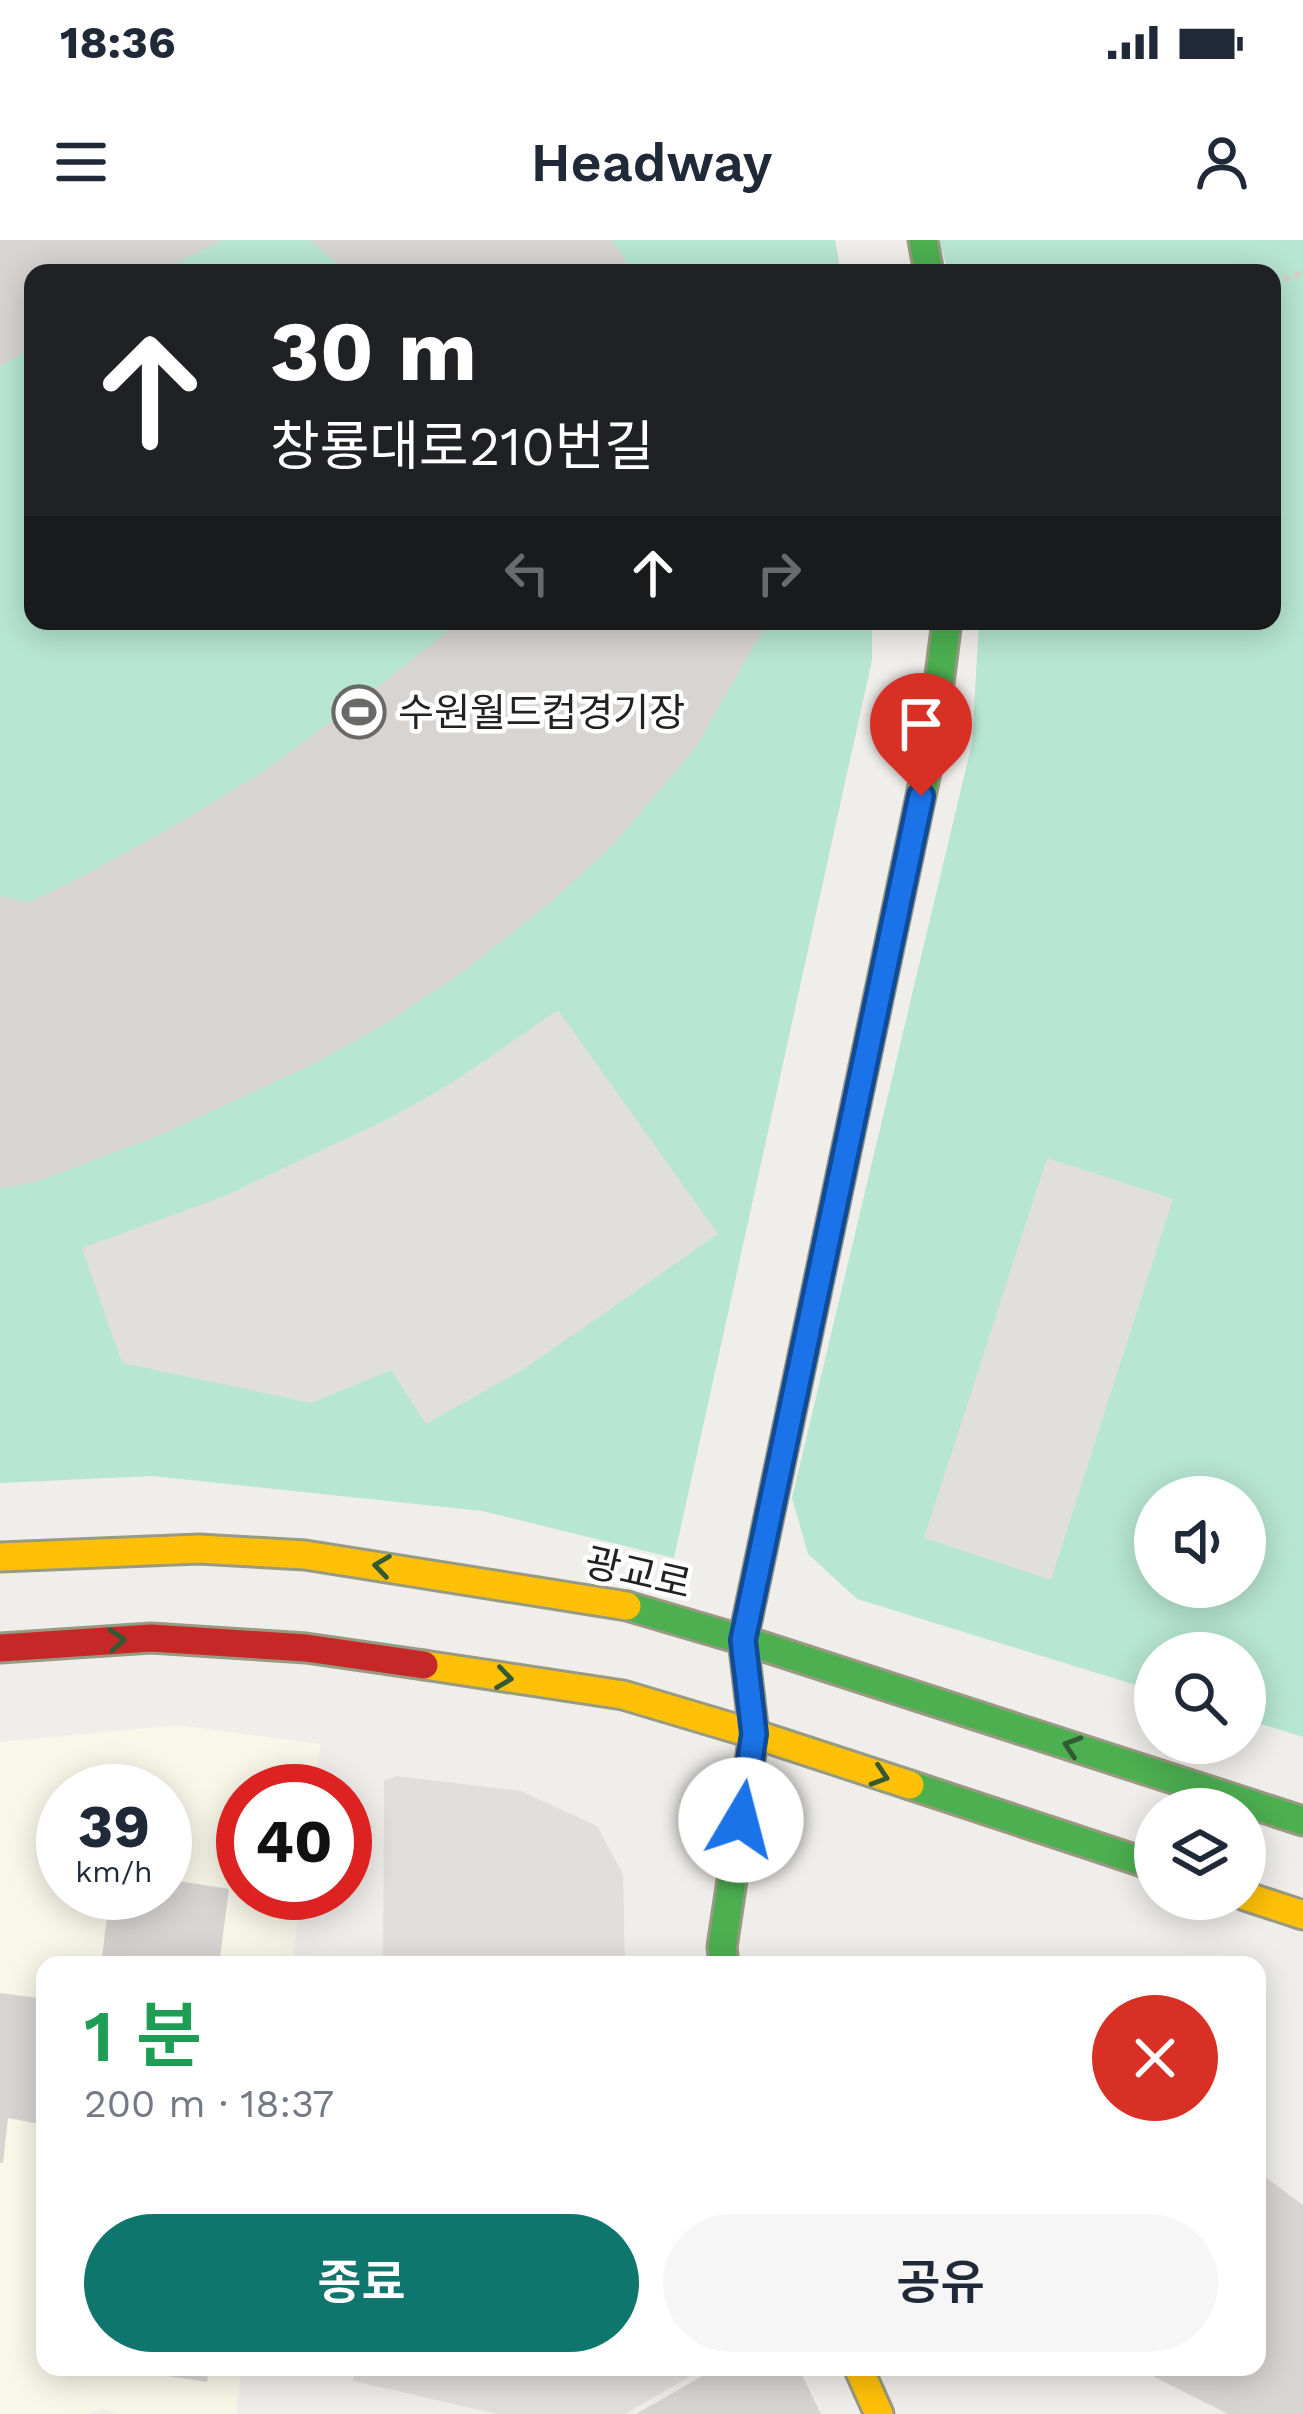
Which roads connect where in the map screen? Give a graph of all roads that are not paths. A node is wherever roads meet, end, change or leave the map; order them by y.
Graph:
1 (946, 630) edge
2 (0, 1557) edge
3 (743, 1640) junction
4 (0, 1648) edge
5 (754, 1734) junction
6 (1303, 1821) edge
7 (1134, 1859) edge
8 (1266, 1903) edge
9 (1303, 1915) edge
10 (723, 1956) edge
11 (861, 2376) edge
12 (879, 2414) edge

1 - 3 main road
3 -> 2 main road, 광교로
3 - 5 main road
6 -> 3 main road, 광교로
4 -> 5 main road
5 -> 7 main road
5 - 10 main road
8 - 9 main road
11 - 12 main road

